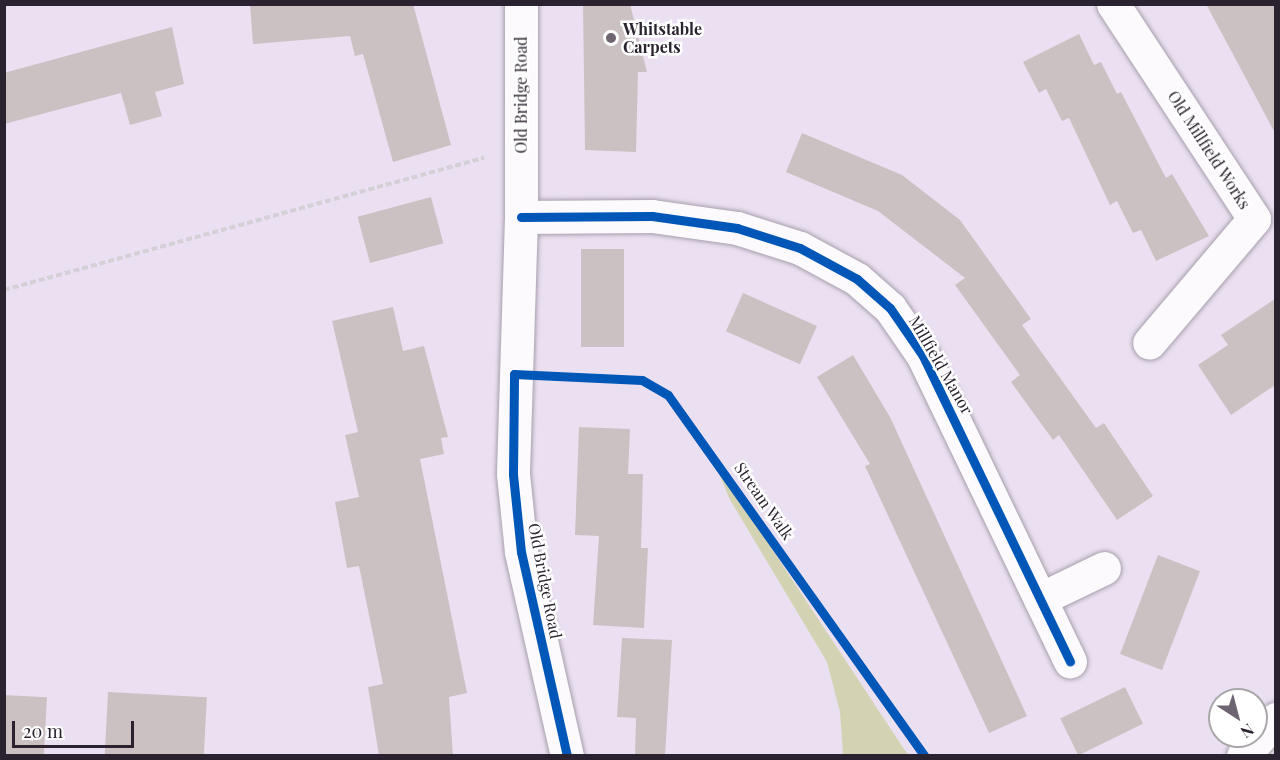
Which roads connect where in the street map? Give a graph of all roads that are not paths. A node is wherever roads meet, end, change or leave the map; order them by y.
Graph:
1 (521, 4) edge
2 (1113, 4) edge
3 (521, 217) junction
4 (1149, 343) dead end
5 (1104, 568) dead end
6 (1040, 599) junction
7 (1070, 661) dead end
8 (1275, 719) edge
9 (567, 756) edge
10 (1243, 756) edge

1 - 3 street, Old Bridge Road
2 - 4 street, Old Millfield Works
3 - 6 street, Millfield Manor
3 - 9 street, Old Bridge Road
5 - 6 street
6 - 7 street, Millfield Manor
8 - 10 street

